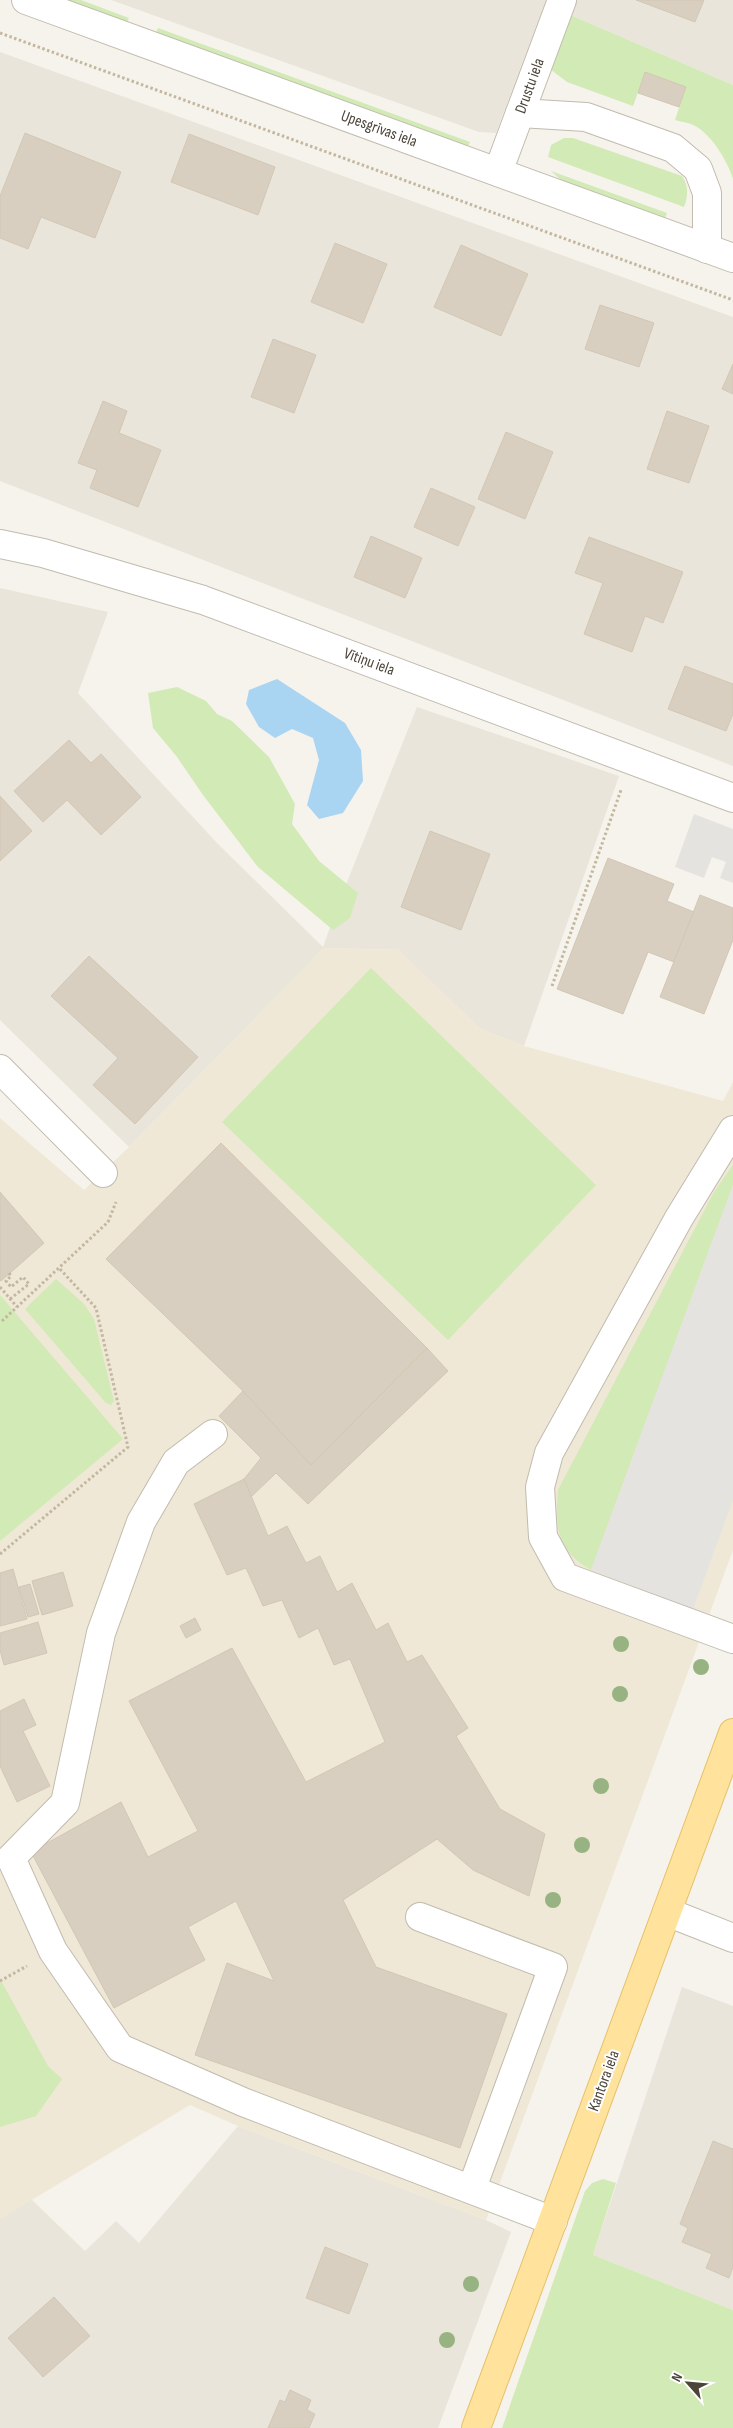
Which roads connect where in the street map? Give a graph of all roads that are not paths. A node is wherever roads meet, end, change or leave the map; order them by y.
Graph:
1 (26, 0) edge
2 (562, 0) edge
3 (520, 113) junction
4 (498, 172) junction
5 (707, 249) junction
6 (733, 258) edge
7 (0, 544) edge
8 (733, 798) edge
9 (0, 1069) edge
10 (733, 1130) edge
11 (102, 1173) road end
12 (213, 1434) dead end
13 (733, 1639) edge
14 (733, 1734) edge
15 (666, 1912) junction
16 (420, 1917) dead end
17 (733, 1938) edge
18 (472, 2188) junction
19 (553, 2221) junction
20 (476, 2428) edge

1 - 4 street, Upesgrīvas iela
2 - 3 street, Drustu iela
3 - 4 street, Drustu iela
3 - 5 street
4 - 5 street, Upesgrīvas iela
5 - 6 street, Upesgrīvas iela
7 - 8 street, Vītiņu iela
9 - 11 street
10 - 13 street
12 - 18 street
14 - 15 main road, Kantora iela
15 - 17 street
15 - 19 main road, Kantora iela
16 - 18 street
18 - 19 street
19 - 20 main road, Kantora iela

